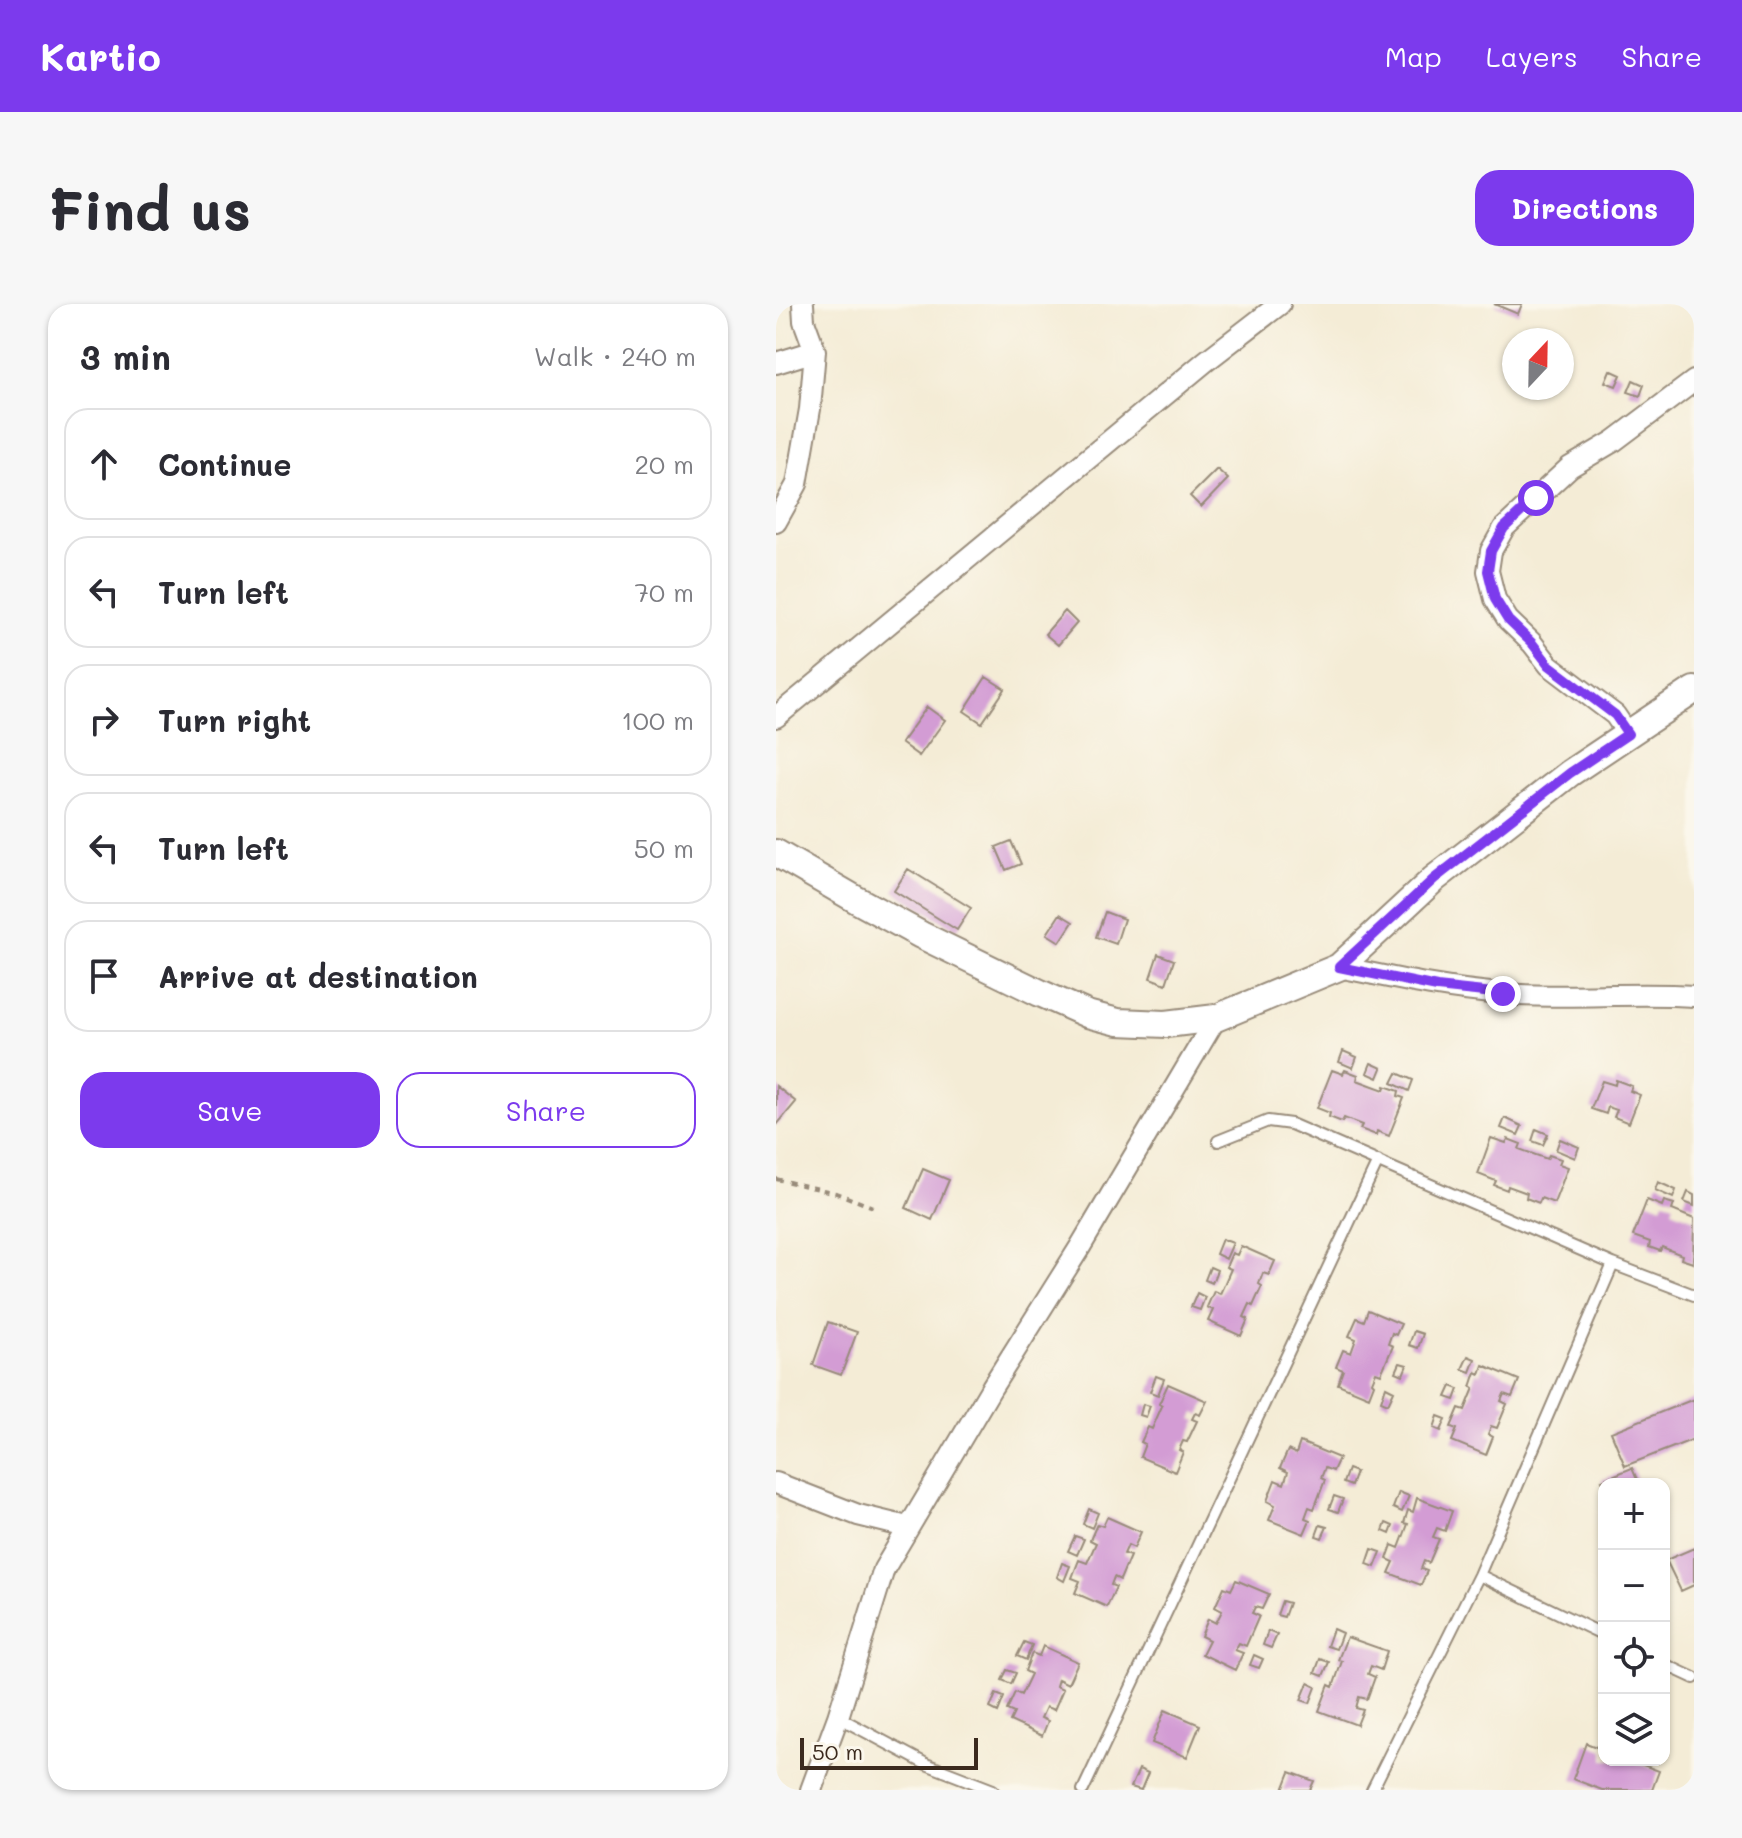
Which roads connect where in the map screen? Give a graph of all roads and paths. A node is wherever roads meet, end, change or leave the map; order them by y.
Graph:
1 (803, 304) edge
2 (1280, 304) edge
3 (815, 351) junction
4 (776, 363) edge
5 (1694, 381) edge
6 (776, 522) edge
7 (1694, 690) edge
8 (776, 717) edge
9 (1628, 734) junction
10 (776, 853) edge
11 (1339, 967) junction
12 (1694, 996) edge
13 (1216, 1018) junction
14 (1218, 1141) dead end
15 (1378, 1161) junction
16 (776, 1179) edge
17 (873, 1207) dead end
18 (1613, 1264) junction
19 (1694, 1295) edge
20 (776, 1483) edge
21 (907, 1527) junction
22 (1479, 1575) junction
23 (1598, 1632) edge
24 (1670, 1667) edge
25 (1694, 1678) edge
26 (838, 1717) junction
27 (811, 1790) edge
28 (993, 1790) edge
29 (1083, 1790) edge
30 (1372, 1790) edge

1 - 3 street
2 - 8 street
3 - 4 street
3 - 6 street
5 - 9 street
7 - 9 street
9 - 11 street
10 - 13 street
11 - 12 street
11 - 13 street
13 - 21 street
14 - 15 lane
15 - 18 lane
15 - 29 lane
16 - 17 path
18 - 19 lane
18 - 22 lane
20 - 21 street
21 - 26 street
22 - 23 lane
22 - 30 lane
24 - 25 lane
26 - 27 street
26 - 28 lane

